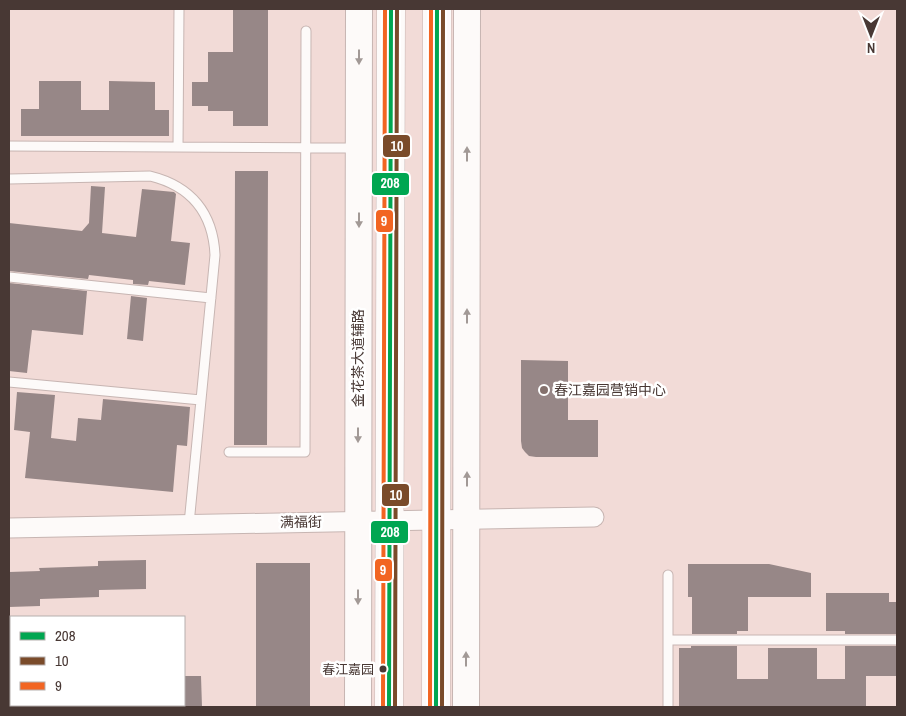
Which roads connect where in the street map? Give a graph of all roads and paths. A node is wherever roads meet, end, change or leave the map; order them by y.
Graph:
1 (179, 9) edge
2 (359, 9) edge
3 (391, 9) edge
4 (437, 9) edge
5 (467, 9) edge
6 (306, 31) dead end
7 (9, 146) edge
8 (178, 147) junction
9 (306, 147) junction
10 (359, 148) junction
11 (9, 179) edge
12 (9, 277) edge
13 (211, 298) junction
14 (9, 382) edge
15 (201, 400) junction
16 (229, 452) dead end
17 (594, 517) dead end
18 (466, 519) junction
19 (390, 520) junction
20 (436, 520) junction
21 (358, 521) junction
22 (189, 524) junction
23 (9, 528) edge
24 (668, 575) dead end
25 (668, 640) junction
26 (897, 640) edge
27 (358, 707) edge
28 (389, 707) edge
29 (436, 707) edge
30 (466, 707) edge
31 (668, 707) edge

1 - 8 lane
2 -> 10 street, 金花茶大道辅路
3 - 19 highway
4 - 20 highway
18 -> 5 street
6 - 9 lane
7 - 8 lane
8 - 9 lane
9 - 10 lane
9 - 16 lane
10 -> 21 street, 金花茶大道辅路
11 - 13 lane
12 - 13 lane
13 - 15 lane
14 - 15 lane
15 - 22 lane
17 - 18 street, 满福街
18 - 20 street, 满福街
30 -> 18 street
19 - 20 street, 满福街
19 - 21 street, 满福街
19 - 28 highway
20 - 29 highway
21 - 22 street, 满福街
21 -> 27 street, 金花茶大道辅路
22 - 23 street, 满福街
24 - 25 lane
25 - 26 lane
25 - 31 lane

